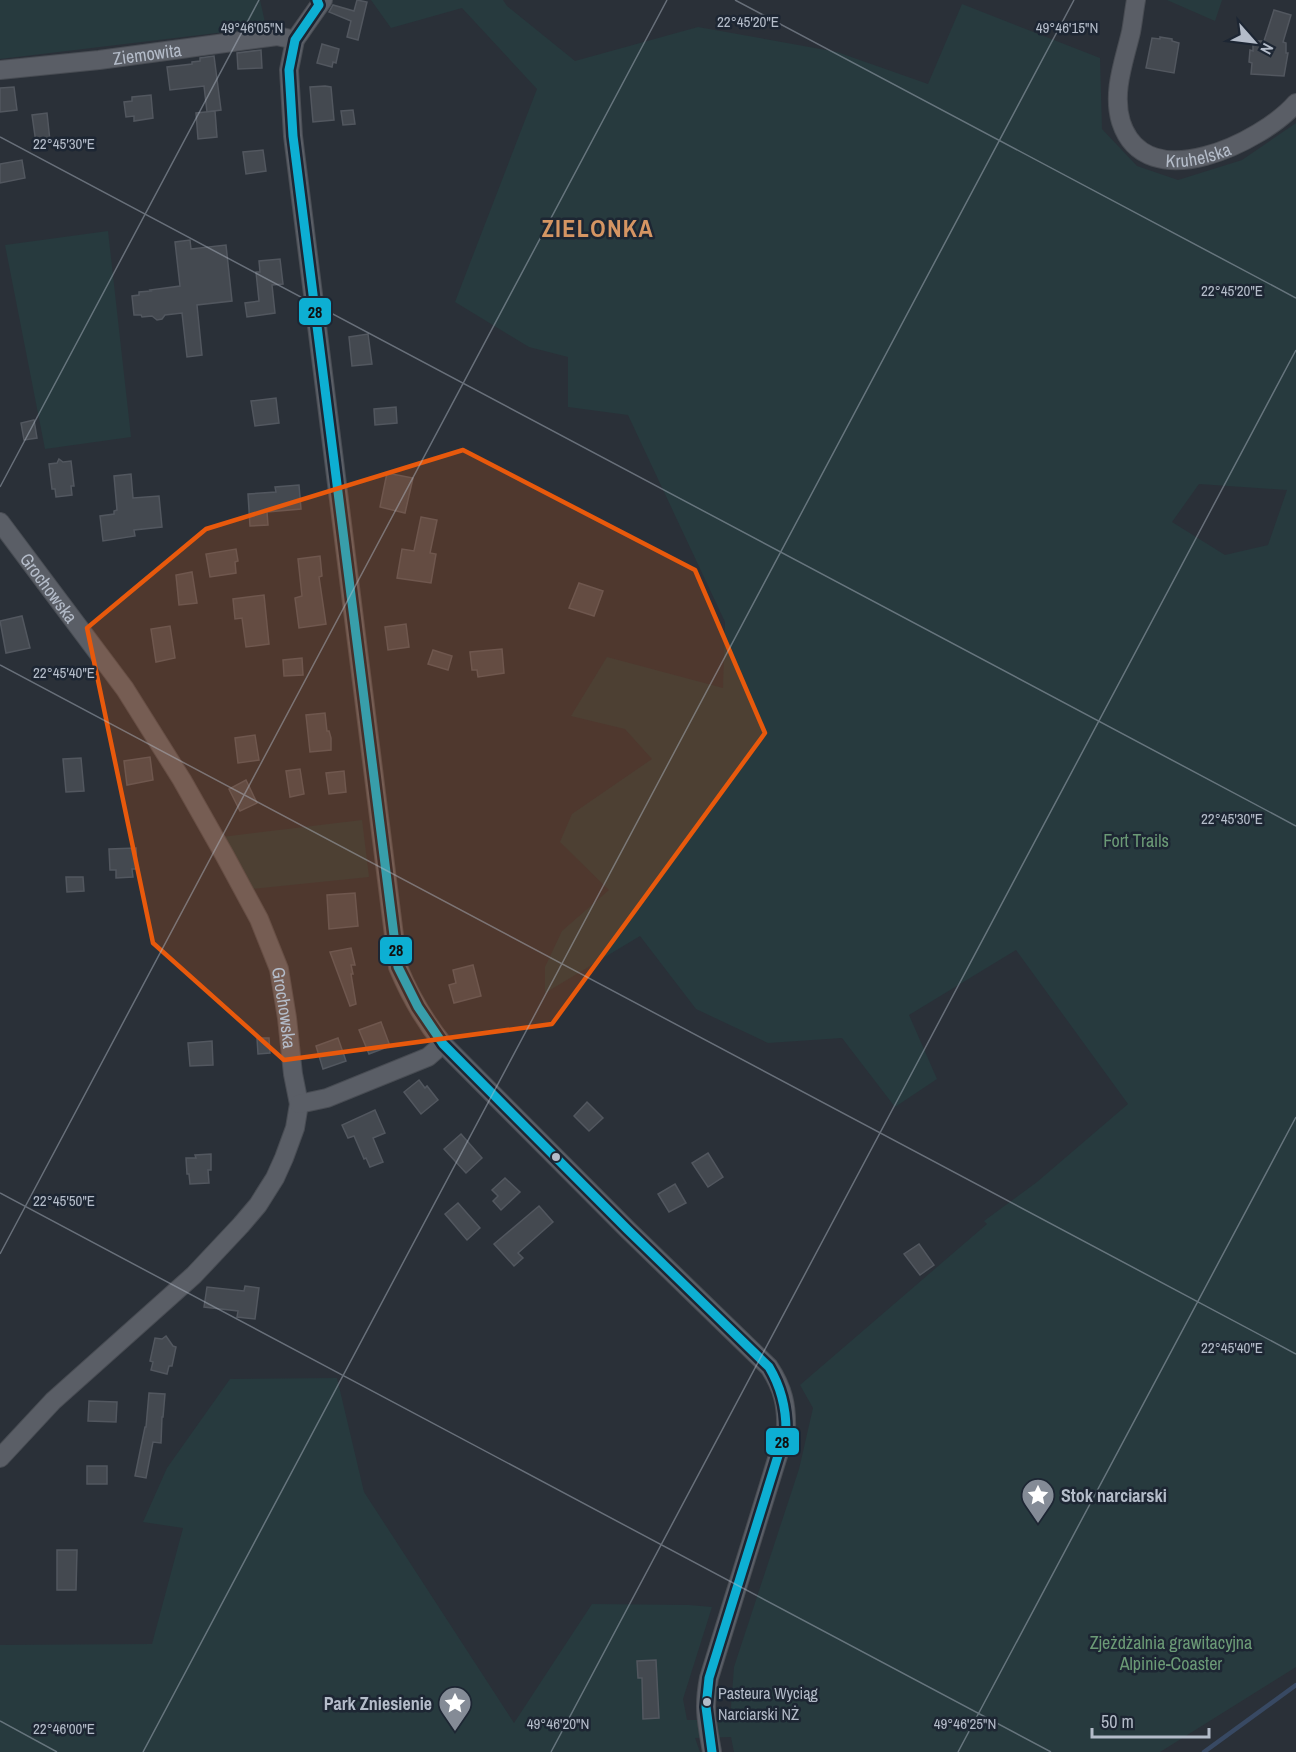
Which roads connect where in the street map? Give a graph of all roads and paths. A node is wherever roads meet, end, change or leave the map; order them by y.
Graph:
1 (323, 0) edge
2 (1136, 0) edge
3 (295, 40) junction
4 (0, 70) edge
5 (1296, 103) edge
6 (0, 522) edge
7 (443, 1044) junction
8 (299, 1104) junction
9 (0, 1458) edge
10 (712, 1752) edge

1 - 3 street
2 - 5 street, Kruhelska
3 - 4 street, Ziemowita
3 - 7 street
6 - 8 street, Grochowska
7 - 8 street
7 - 10 street
8 - 9 street, Grochowska

